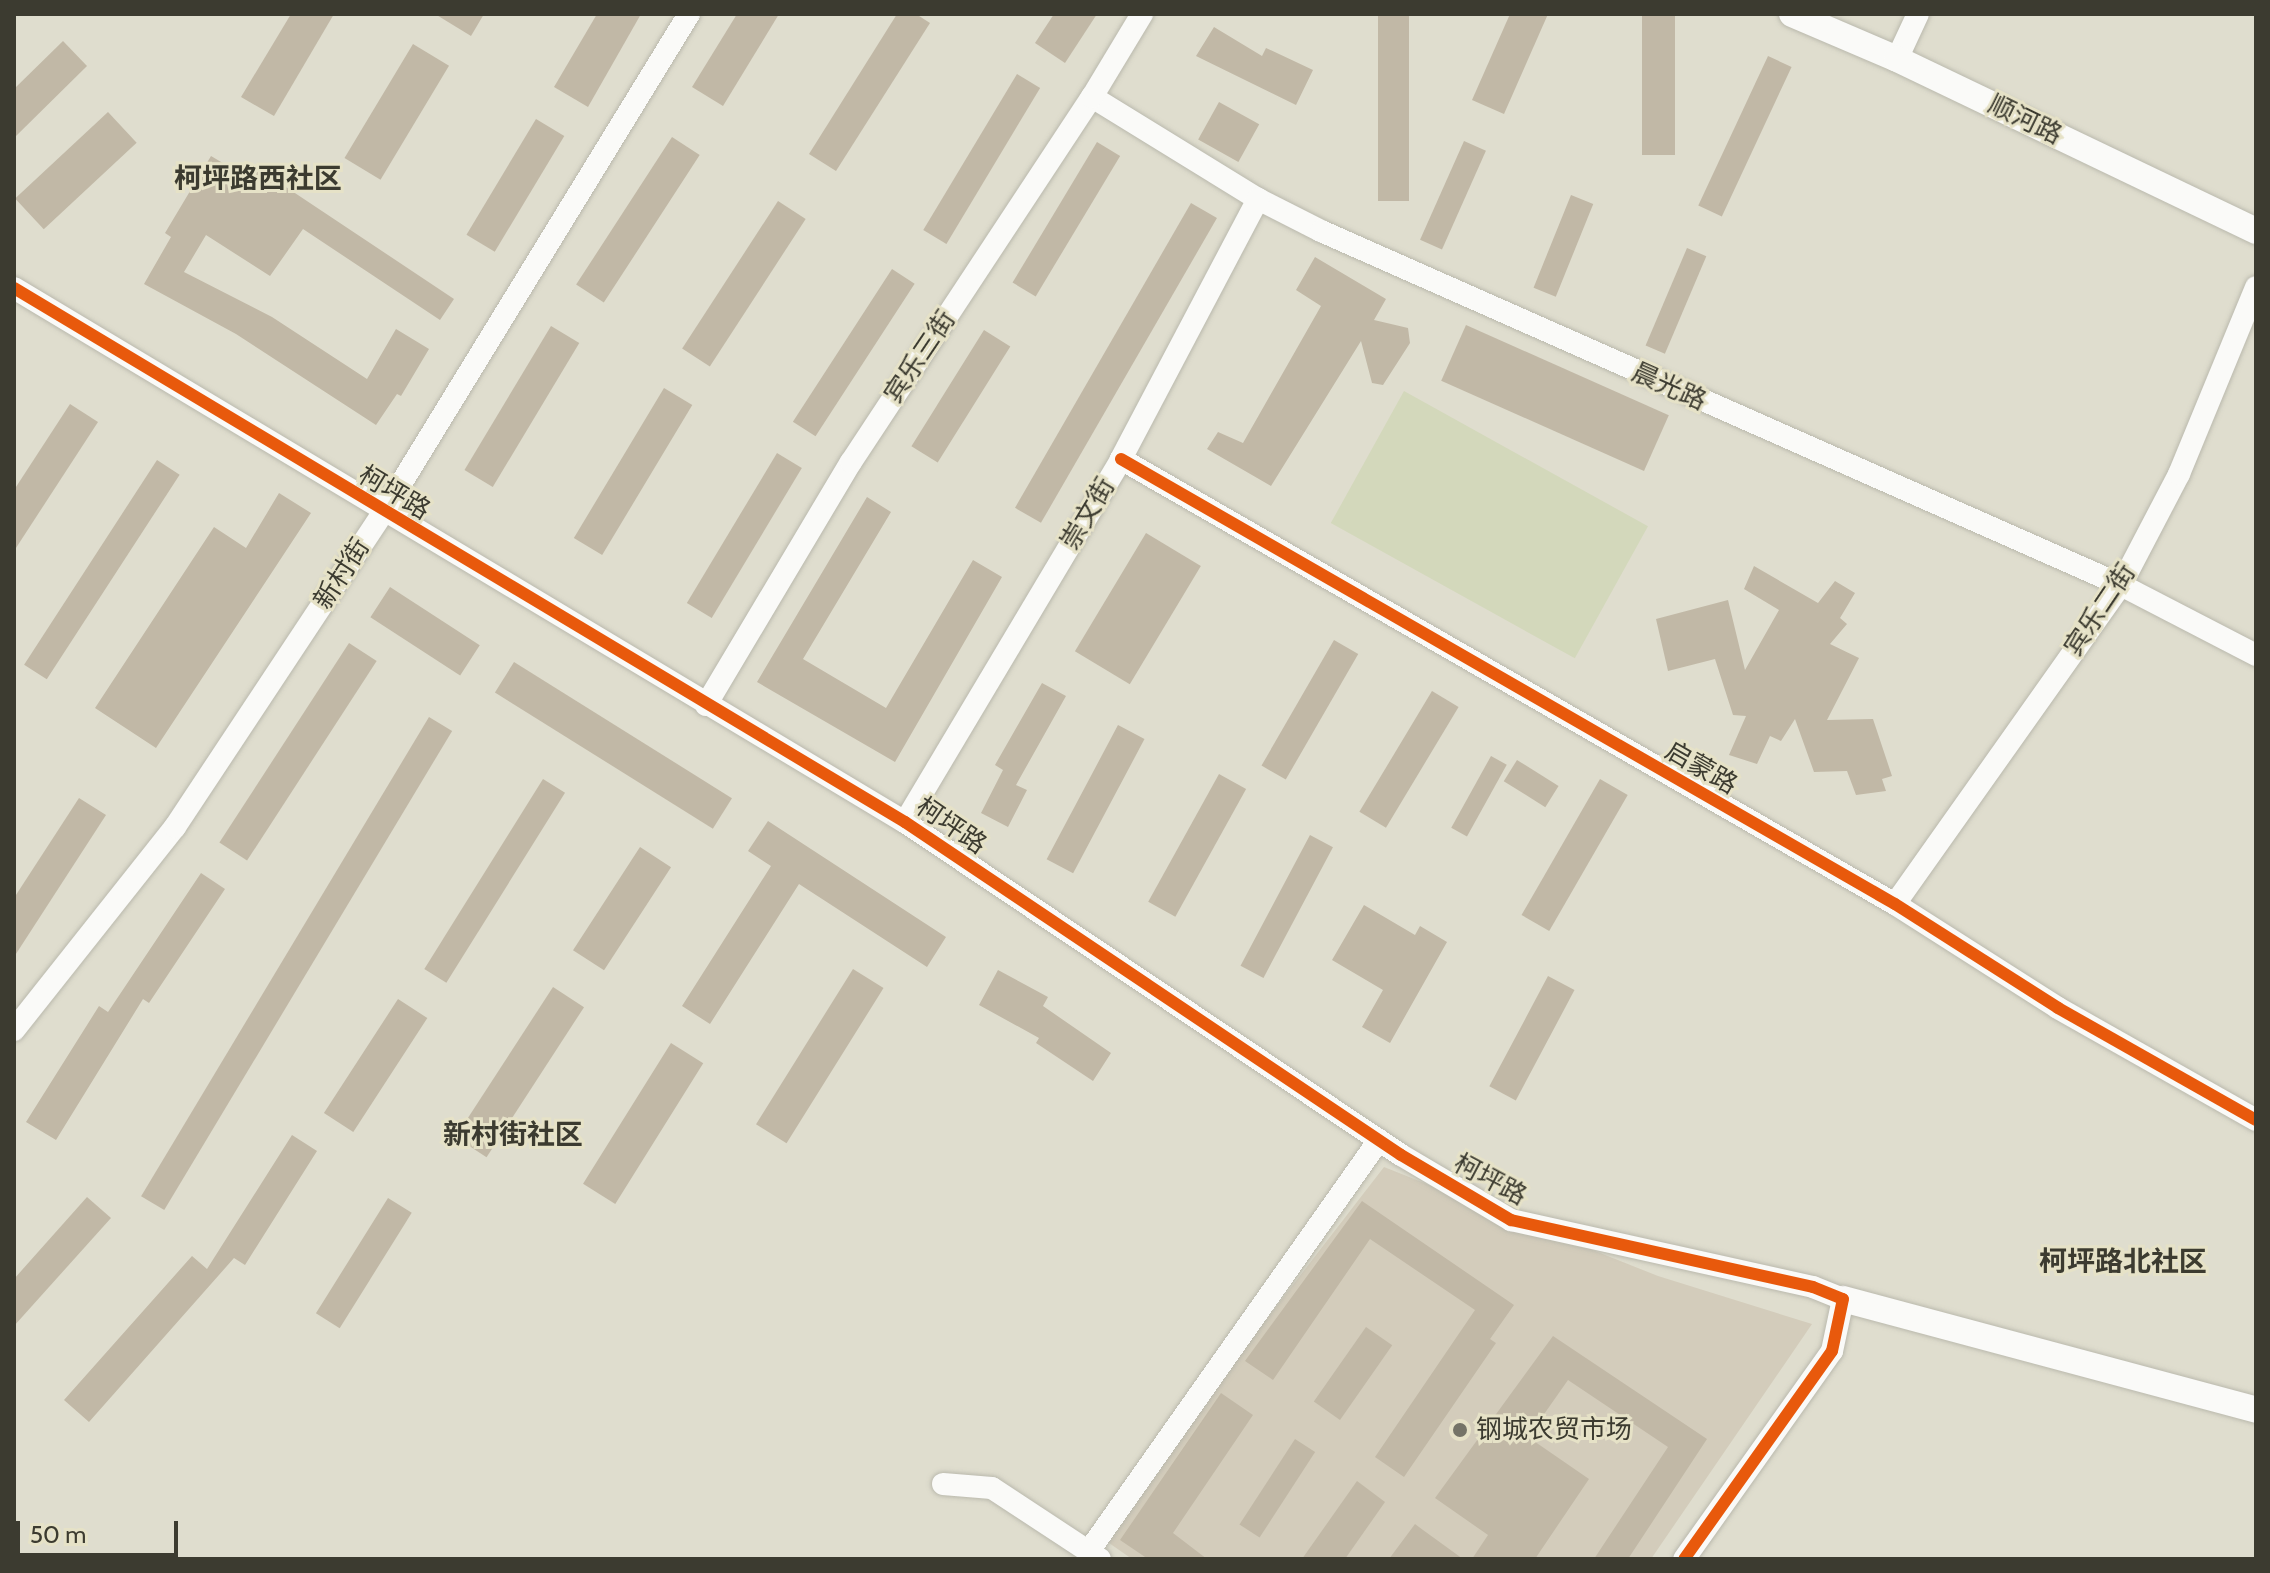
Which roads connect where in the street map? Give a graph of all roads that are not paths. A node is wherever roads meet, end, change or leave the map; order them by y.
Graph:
1 (689, 14) edge
2 (1142, 14) edge
3 (1792, 14) edge
4 (1918, 14) edge
5 (1897, 59) junction
6 (1092, 97) junction
7 (1258, 199) junction
8 (2256, 231) edge
9 (2256, 287) edge
10 (14, 288) edge
11 (1121, 459) junction
12 (383, 513) junction
13 (2121, 585) junction
14 (2256, 655) edge
15 (706, 705) junction
16 (905, 822) junction
17 (1895, 904) junction
18 (14, 1030) edge
19 (2256, 1120) edge
20 (1379, 1140) junction
21 (1843, 1299) junction
22 (2256, 1410) edge
23 (943, 1484) dead end
24 (1094, 1555) edge
25 (1684, 1559) edge

1 - 12 street, 新村街
2 - 6 street, 宾乐三街
3 - 5 street, 顺河路
4 - 5 street
5 - 8 street, 顺河路
6 - 7 street, 晨光路
6 - 15 street, 宾乐三街
7 - 11 street, 崇文街
7 - 13 street, 晨光路
9 - 13 street, 宾乐二街
10 - 12 street, 柯坪路
11 - 16 street, 崇文街
11 - 17 street, 启蒙路
12 - 15 street, 柯坪路
12 - 18 street, 新村街
13 - 14 street, 晨光路
13 - 17 street, 宾乐二街
15 - 16 street, 柯坪路
16 - 20 street, 柯坪路
17 - 19 street, 启蒙路
20 - 21 street, 柯坪路
20 - 24 street
21 - 22 street
21 - 25 street
23 - 24 street

